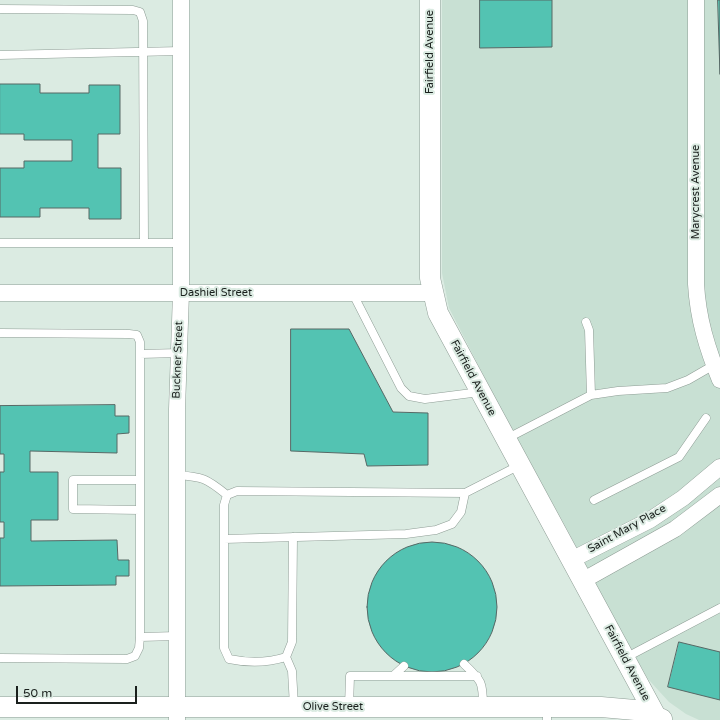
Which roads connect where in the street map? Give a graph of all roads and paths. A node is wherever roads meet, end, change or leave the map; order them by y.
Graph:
1 (181, 0) edge
2 (430, 0) edge
3 (696, 0) edge
4 (0, 9) edge
5 (181, 51) junction
6 (143, 52) junction
7 (0, 55) edge
8 (0, 243) edge
9 (144, 243) junction
10 (181, 243) junction
11 (0, 293) edge
12 (181, 293) junction
13 (432, 293) junction
14 (353, 294) junction
15 (586, 322) dead end
16 (0, 333) edge
17 (179, 353) junction
18 (140, 354) junction
19 (714, 365) junction
20 (720, 380) edge
21 (481, 392) junction
22 (591, 395) junction
23 (706, 418) dead end
24 (506, 439) junction
25 (520, 465) junction
26 (720, 467) edge
27 (177, 475) junction
28 (140, 480) junction
29 (465, 493) junction
30 (227, 495) junction
31 (720, 496) edge
32 (594, 500) dead end
33 (140, 510) junction
34 (293, 537) junction
35 (224, 539) junction
36 (571, 560) junction
37 (582, 580) junction
38 (720, 608) edge
39 (177, 636) junction
40 (140, 637) junction
41 (286, 657) junction
42 (0, 658) edge
43 (624, 658) junction
44 (464, 664) dead end
45 (404, 666) dead end
46 (393, 676) junction
47 (477, 676) junction
48 (0, 707) edge
49 (294, 707) junction
50 (349, 707) junction
51 (482, 707) junction
52 (177, 714) edge
53 (547, 714) edge
54 (659, 718) edge

1 - 5 street, Buckner Street
2 - 13 street, Fairfield Avenue
3 - 19 street, Marycrest Avenue
4 - 6 lane
5 - 6 lane
5 - 10 street, Buckner Street
6 - 7 lane
6 - 9 lane
8 - 9 lane
9 - 10 lane
10 - 12 street, Buckner Street
11 - 12 street, Dashiel Street
12 - 14 street, Dashiel Street
12 - 17 street, Buckner Street
13 - 14 street, Dashiel Street
13 - 21 street, Fairfield Avenue
14 - 21 lane
15 - 22 lane
16 - 18 lane
17 - 18 lane
17 - 27 street, Buckner Street
18 - 28 lane
19 - 20 street, Marycrest Avenue
19 - 22 lane
21 - 24 street, Fairfield Avenue
22 - 24 lane
23 - 32 lane
24 - 25 street, Fairfield Avenue
25 - 29 lane
25 - 36 street, Fairfield Avenue
26 - 36 street, Saint Mary Place
27 - 30 lane
27 - 39 street, Buckner Street
28 - 33 lane
28 - 33 lane
29 - 30 lane
29 - 34 lane
30 - 35 lane
31 - 37 street
33 - 40 lane
34 - 35 lane
34 - 41 lane
35 - 41 lane
36 - 37 street, Fairfield Avenue
37 - 43 street, Fairfield Avenue
38 - 43 lane
39 - 40 lane
39 - 52 street, Buckner Street
40 - 42 lane
41 - 49 lane
43 - 54 street, Fairfield Avenue
44 - 47 lane
45 - 46 lane
46 - 47 lane
46 - 50 lane
47 - 51 lane
48 - 52 street, Olive Street
49 - 50 street, Olive Street
49 - 52 street, Olive Street
50 - 51 street, Olive Street
51 - 53 street, Olive Street
53 - 54 street, Olive Street

